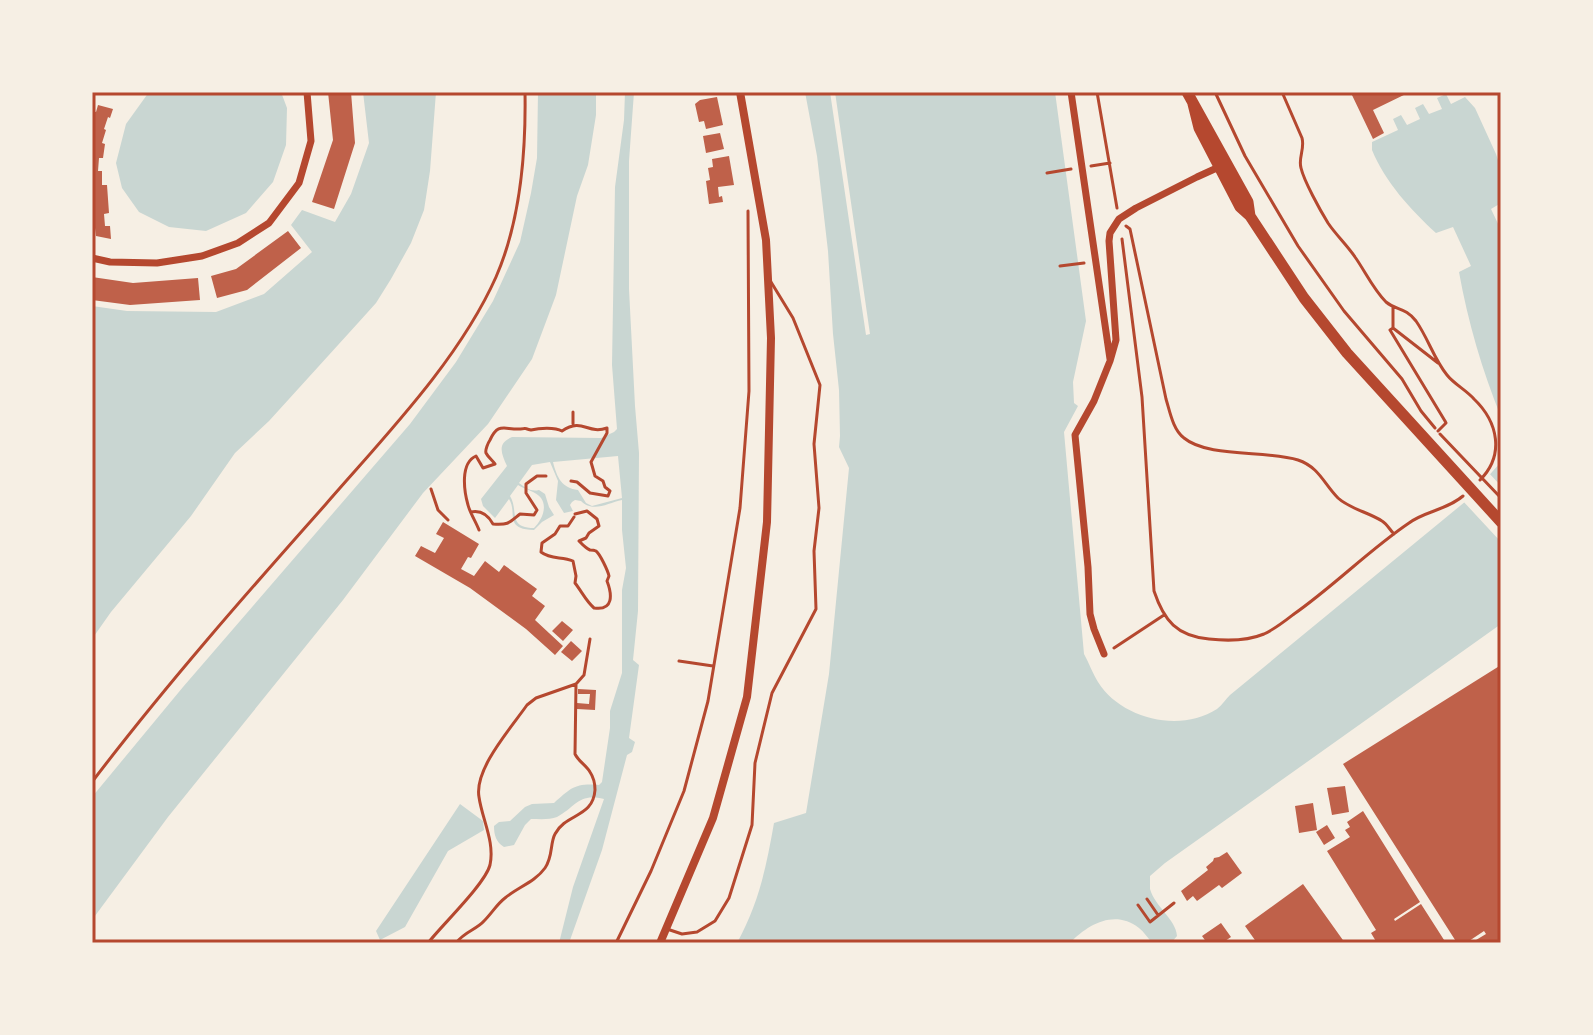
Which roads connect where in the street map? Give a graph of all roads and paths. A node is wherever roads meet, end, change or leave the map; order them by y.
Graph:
1 (307, 92) edge
2 (525, 92) edge
3 (740, 92) edge
4 (1071, 92) edge
5 (1097, 92) edge
6 (1187, 92) edge
7 (1215, 92) edge
8 (1282, 92) edge
9 (1193, 104) junction
10 (1110, 163) junction
11 (1096, 165) dead end
12 (1219, 167) junction
13 (1075, 169) dead end
14 (1047, 173) dead end
15 (748, 200) dead end
16 (1250, 216) junction
17 (1119, 219) junction
18 (92, 258) edge
19 (1088, 262) dead end
20 (1060, 266) dead end
21 (768, 276) junction
22 (1393, 307) junction
23 (1393, 328) junction
24 (1110, 361) junction
25 (1441, 366) junction
26 (573, 412) dead end
27 (573, 424) junction
28 (1438, 431) junction
29 (1490, 470) dead end
30 (546, 476) dead end
31 (571, 481) dead end
32 (431, 489) dead end
33 (1501, 498) edge
34 (1460, 499) dead end
35 (471, 512) junction
36 (575, 515) joint
37 (448, 520) dead end
38 (1501, 522) edge
39 (479, 530) dead end
40 (1394, 534) junction
41 (1164, 615) junction
42 (590, 639) dead end
43 (1104, 654) joint
44 (679, 661) dead end
45 (713, 666) junction
46 (576, 684) junction
47 (92, 782) edge
48 (1147, 899) dead end
49 (1174, 903) dead end
50 (1138, 905) dead end
51 (1158, 915) junction
52 (667, 929) junction
53 (428, 943) edge
54 (456, 943) edge
55 (616, 943) edge
56 (660, 943) edge

1 - 18 street
2 - 47 path
3 - 21 street
4 - 24 street
5 - 10 path
6 - 9 main road
7 - 28 path
8 - 22 path
9 - 12 main road
9 - 16 main road
10 - 11 path
10 - 17 path
12 - 16 main road
12 - 17 street
13 - 14 path
15 - 45 path
16 - 38 main road
17 - 24 street
17 - 40 path
17 - 41 path
19 - 20 path
21 - 52 street
21 - 52 lane
22 - 23 path
22 - 25 path
23 - 25 path
23 - 28 path
24 - 43 street
25 - 29 path
26 - 27 path
27 - 31 path
27 - 35 path
28 - 33 path
30 - 35 path
32 - 37 path
34 - 40 path
35 - 39 path
36 - 36 path
40 - 41 path
41 - 43 path
42 - 46 path
44 - 45 path
45 - 55 path
46 - 53 path
46 - 54 path
48 - 51 path
49 - 51 path
50 - 51 path
52 - 56 street

